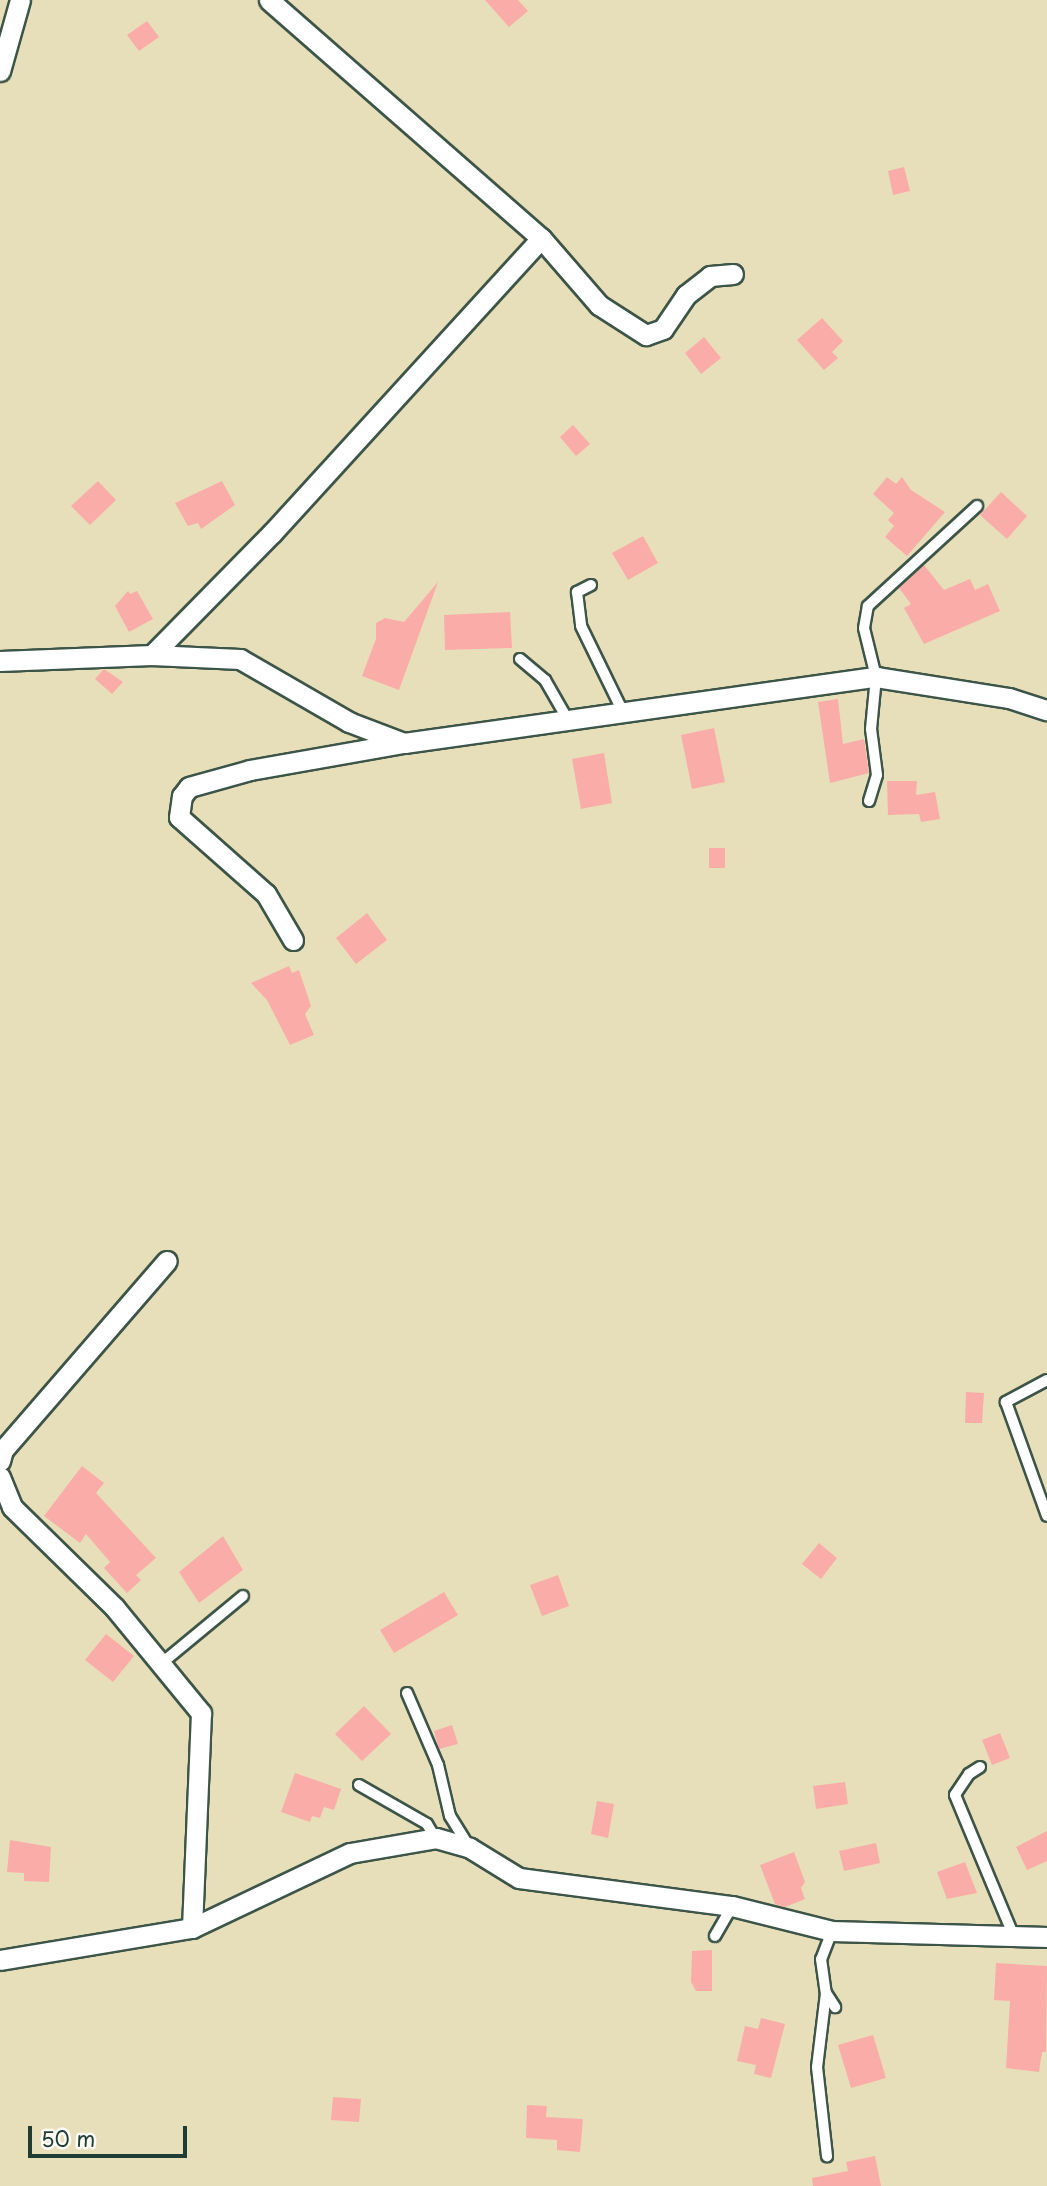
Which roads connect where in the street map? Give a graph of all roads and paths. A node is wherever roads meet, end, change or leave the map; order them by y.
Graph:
1 (20, 0) edge
2 (269, 0) edge
3 (0, 71) edge
4 (541, 238) junction
5 (733, 274) dead end
6 (977, 506) dead end
7 (591, 584) dead end
8 (152, 655) junction
9 (520, 659) dead end
10 (0, 661) edge
11 (876, 677) junction
12 (1047, 710) edge
13 (624, 713) junction
14 (568, 720) junction
15 (404, 743) junction
16 (869, 802) dead end
17 (293, 940) dead end
18 (167, 1261) dead end
19 (1047, 1380) edge
20 (0, 1461) edge
21 (0, 1477) edge
22 (1047, 1516) edge
23 (243, 1596) dead end
24 (162, 1663) junction
25 (407, 1693) dead end
26 (980, 1767) dead end
27 (359, 1785) dead end
28 (436, 1838) junction
29 (470, 1848) junction
30 (732, 1906) junction
31 (192, 1928) junction
32 (832, 1931) junction
33 (715, 1936) dead end
34 (1014, 1937) junction
35 (1047, 1937) edge
36 (0, 1960) edge
37 (826, 1993) junction
38 (835, 2007) dead end
39 (827, 2156) dead end

1 - 3 street
2 - 4 street
4 - 5 street
4 - 8 street
6 - 11 lane
7 - 13 lane
8 - 10 street
8 - 15 street
9 - 14 lane
11 - 12 street
11 - 13 street
11 - 16 lane
13 - 14 street
14 - 15 street
15 - 17 street
18 - 20 street
19 - 22 lane
21 - 24 street
23 - 24 lane
24 - 31 street
25 - 29 lane
26 - 34 lane
27 - 28 lane
28 - 29 street
28 - 31 street
29 - 30 street
30 - 32 street
30 - 33 lane
31 - 36 street
32 - 34 street
32 - 37 lane
34 - 35 street
37 - 38 lane
37 - 39 lane

